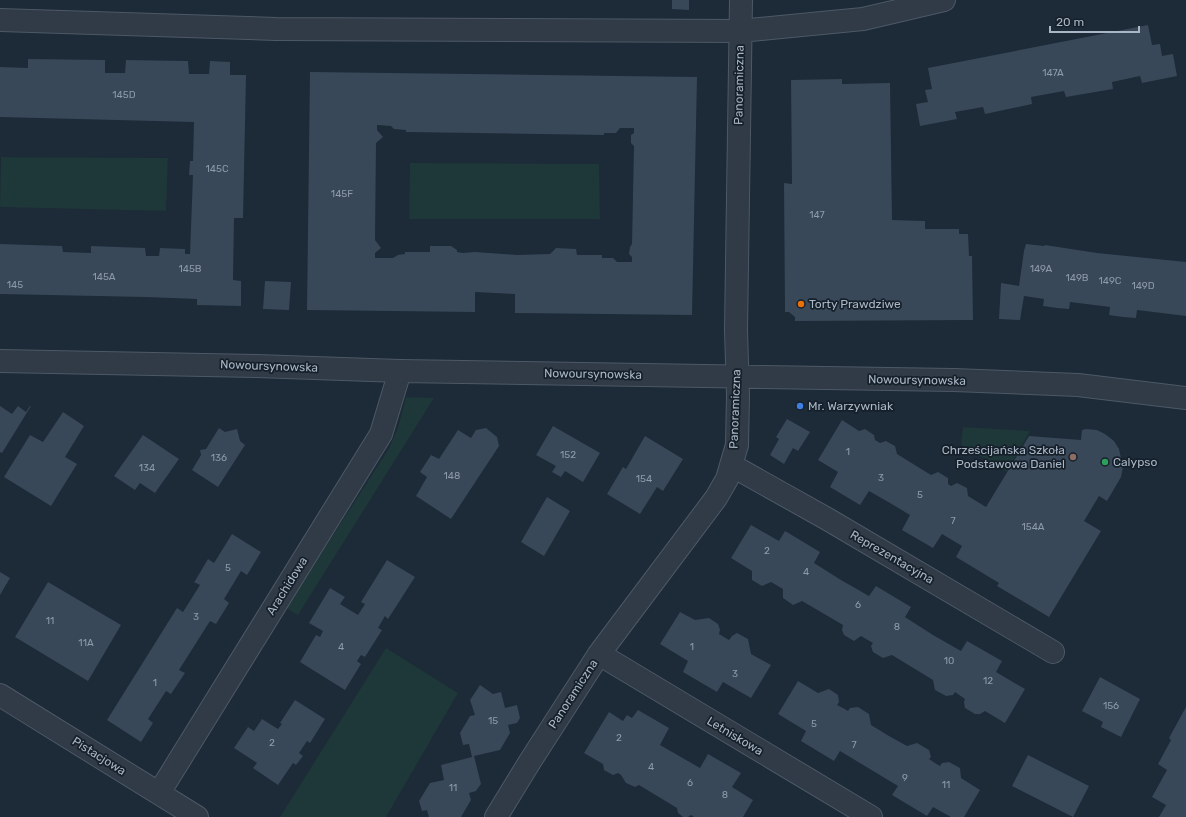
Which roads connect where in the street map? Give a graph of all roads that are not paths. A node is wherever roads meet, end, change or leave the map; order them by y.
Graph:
1 (741, 0) edge
2 (944, 0) edge
3 (0, 20) edge
4 (740, 31) junction
5 (0, 360) edge
6 (400, 371) junction
7 (737, 377) junction
8 (1186, 398) edge
9 (731, 464) junction
10 (1053, 652) dead end
11 (599, 654) junction
12 (0, 695) edge
13 (159, 793) junction
14 (197, 817) edge
15 (496, 817) edge
16 (871, 817) edge

1 - 4 street, Panoramiczna
2 - 4 street
3 - 4 street
4 - 7 street, Panoramiczna
5 - 6 street, Nowoursynowska
6 - 7 street, Nowoursynowska
6 - 13 street, Arachidowa
7 - 8 street, Nowoursynowska
7 - 9 street, Panoramiczna
9 - 10 street, Reprezentacyjna
9 - 11 street, Panoramiczna
11 - 15 street, Panoramiczna
11 - 16 street, Letniskowa
12 - 13 street, Pistacjowa
13 - 14 street, Pistacjowa

